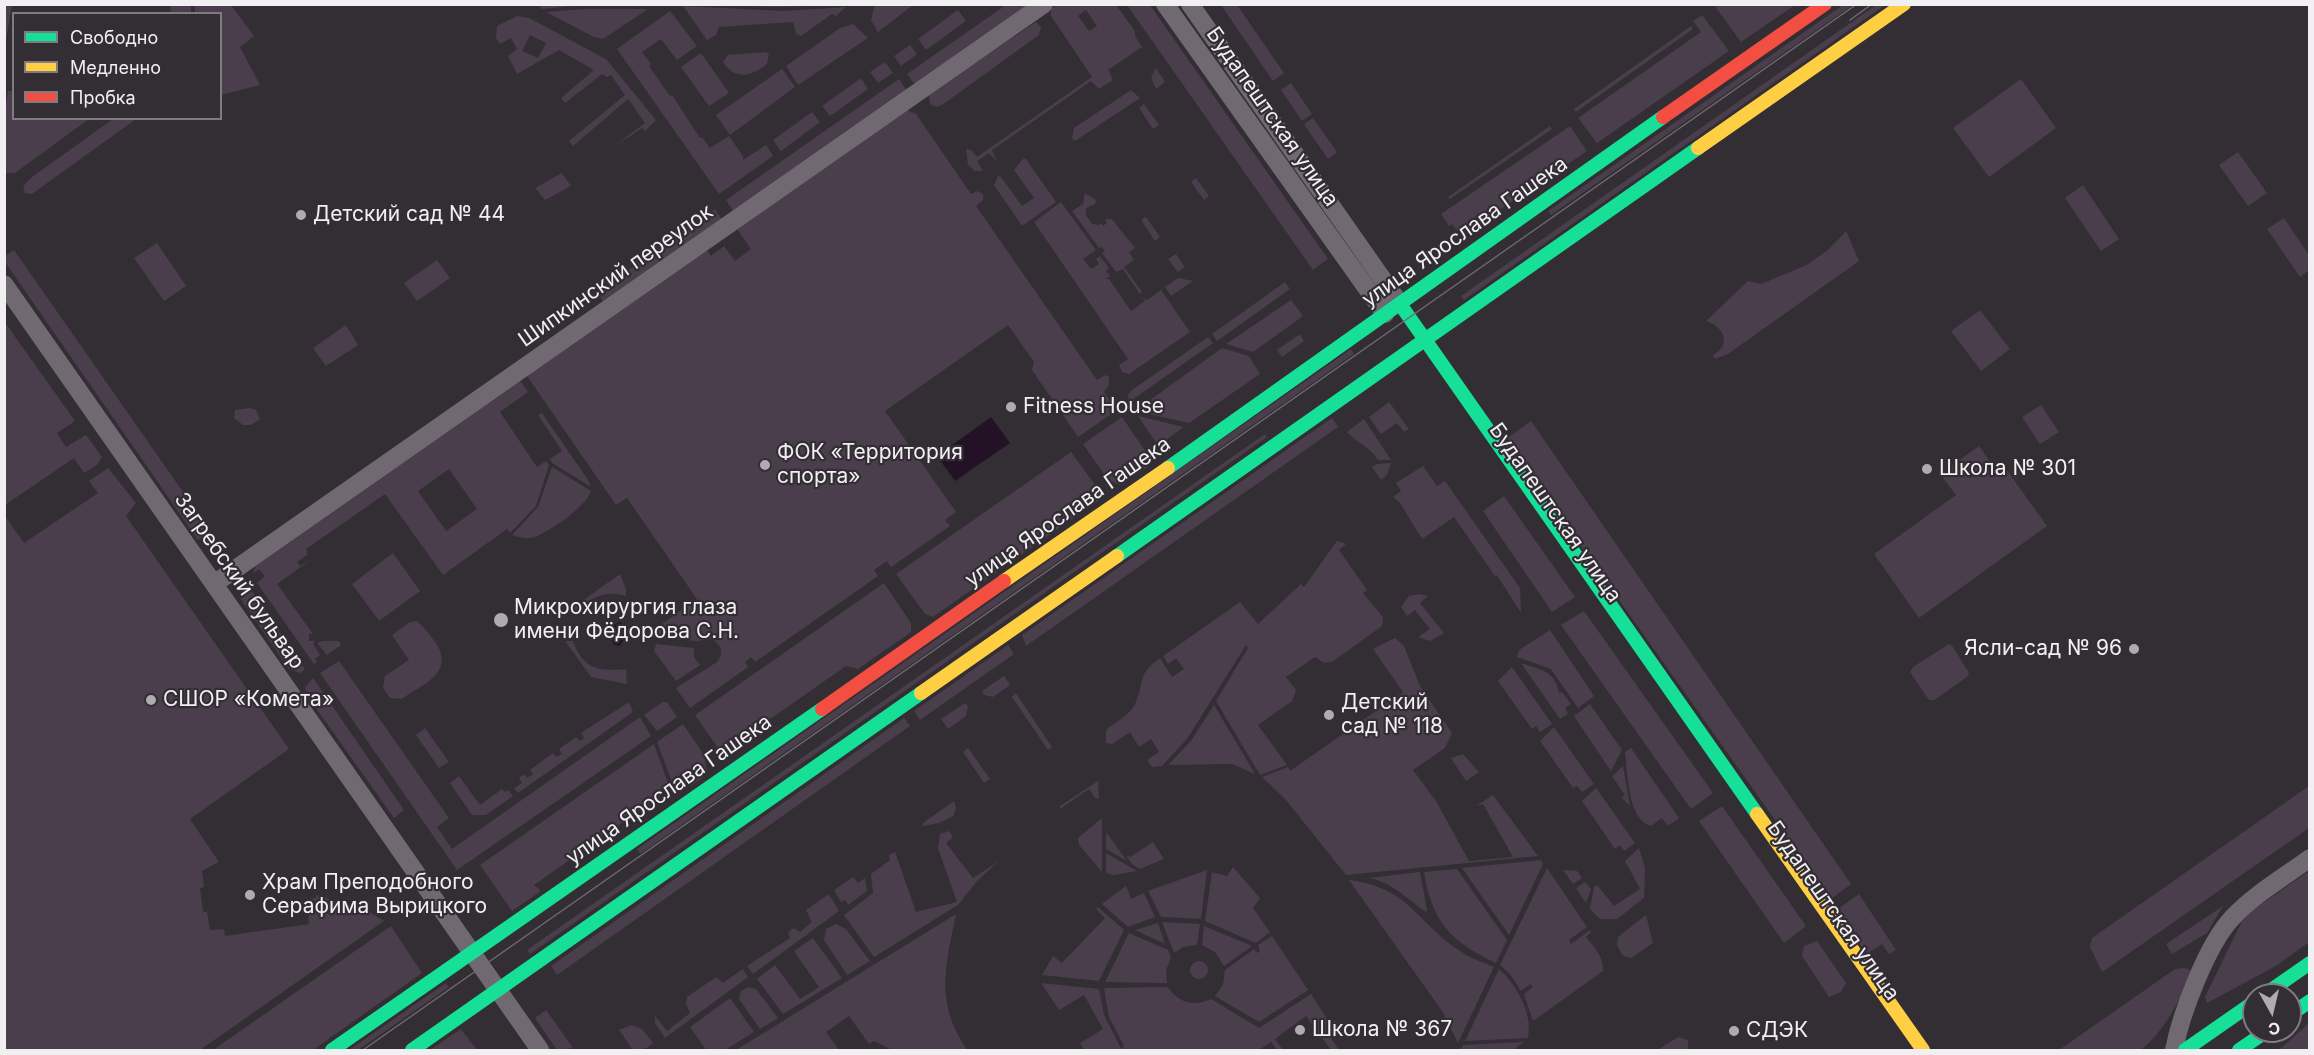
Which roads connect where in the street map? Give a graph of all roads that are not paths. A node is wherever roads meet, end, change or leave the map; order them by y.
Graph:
1 (1044, 4) edge
2 (1165, 4) edge
3 (1190, 4) edge
4 (1825, 4) edge
5 (1904, 4) edge
6 (4, 284) edge
7 (1400, 303) junction
8 (1394, 326) junction
9 (1425, 340) junction
10 (1415, 354) junction
11 (214, 584) junction
12 (2310, 858) edge
13 (472, 953) junction
14 (2310, 963) edge
15 (2281, 983) edge
16 (498, 990) junction
17 (2242, 1010) edge
18 (332, 1050) edge
19 (412, 1050) edge
20 (540, 1050) edge
21 (1923, 1050) edge
22 (2174, 1050) edge
23 (2185, 1050) edge

1 - 11 street, Шипкинский переулок
2 - 8 street, Будапештская улица
3 - 7 street, Будапештская улица
4 - 7 street, улица Ярослава Гашека
5 - 9 street
6 - 11 street, Загребский бульвар
7 - 8 street, улица Ярослава Гашека
7 - 9 street, Будапештская улица
8 - 10 street, Будапештская улица
8 - 13 street, улица Ярослава Гашека
9 - 10 street
9 - 21 street, Будапештская улица
10 - 16 street
11 - 13 street, Загребский бульвар
12 - 22 street
13 - 16 street, Загребский бульвар
13 - 18 street, улица Ярослава Гашека
14 - 15 street
16 - 19 street
16 - 20 street, Загребский бульвар
17 - 23 street

